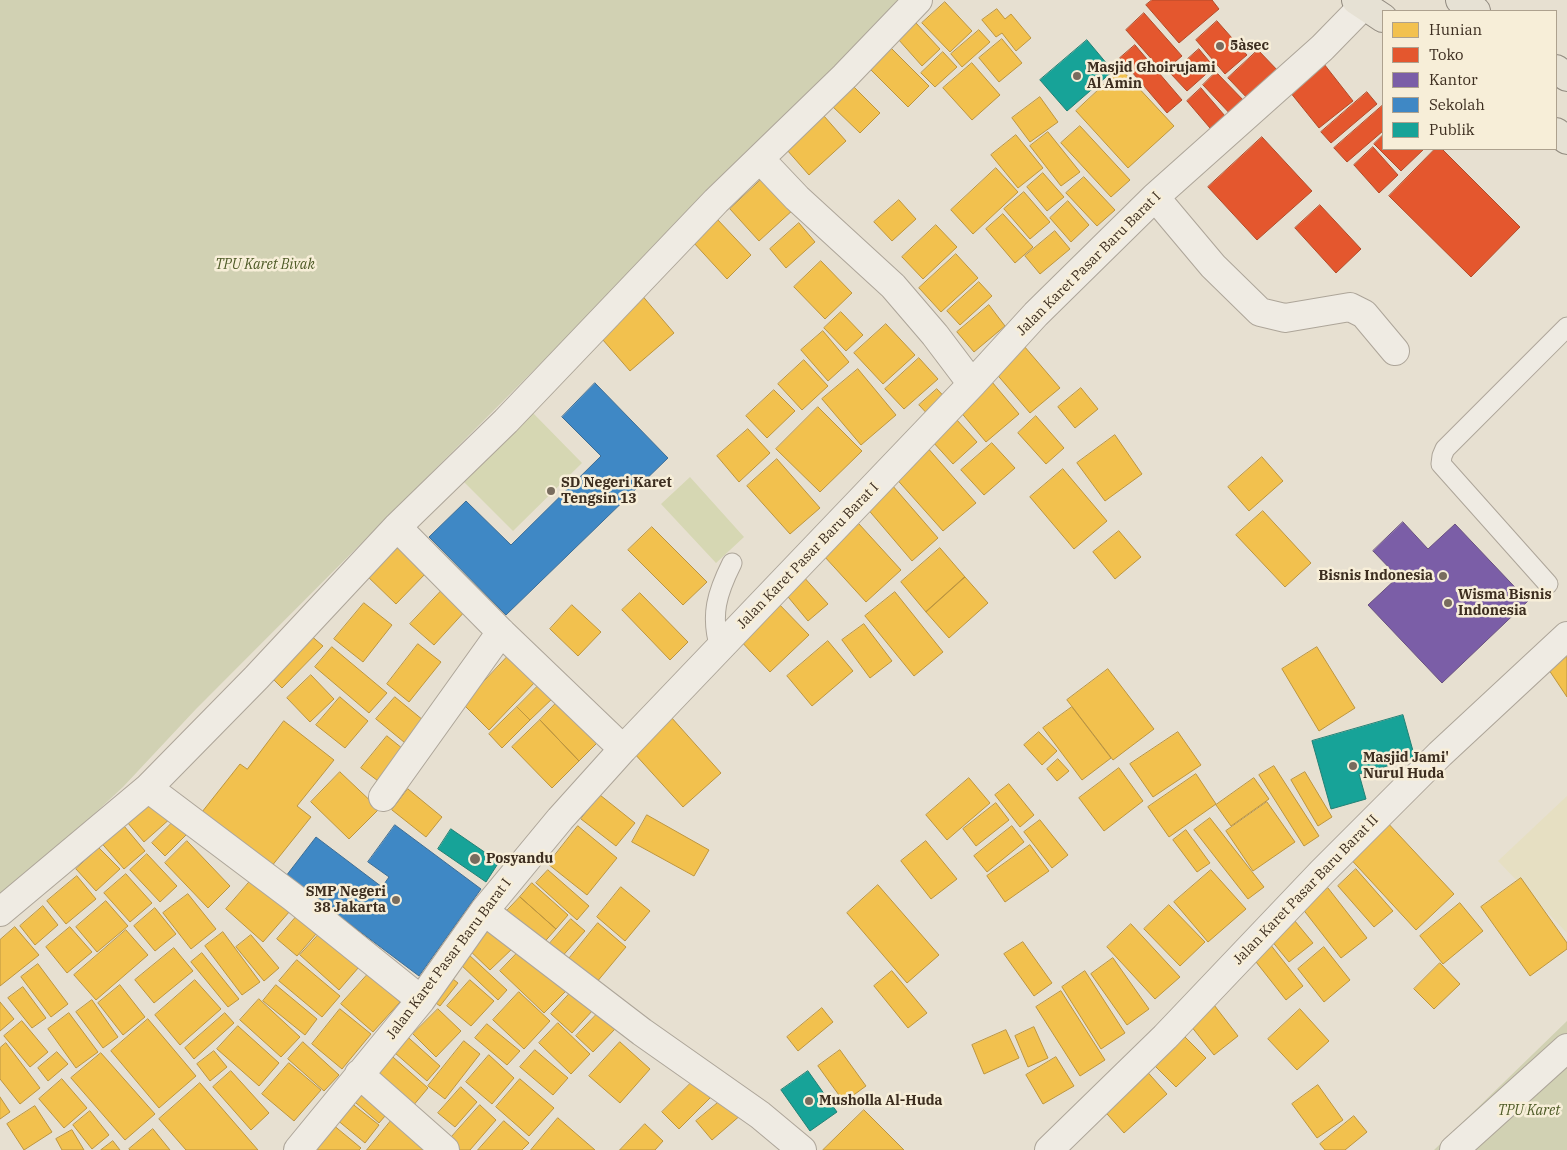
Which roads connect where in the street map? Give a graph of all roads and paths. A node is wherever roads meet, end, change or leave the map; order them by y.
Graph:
1 (918, 0) edge
2 (1460, 0) edge
3 (1368, 8) edge
4 (1475, 10) edge
5 (760, 159) junction
6 (1155, 197) junction
7 (1567, 327) edge
8 (1396, 351) dead end
9 (972, 384) junction
10 (397, 527) junction
11 (732, 563) dead end
12 (1548, 584) dead end
13 (501, 632) junction
14 (1567, 636) edge
15 (720, 648) junction
16 (623, 749) junction
17 (148, 788) junction
18 (383, 797) dead end
19 (0, 912) edge
20 (484, 912) junction
21 (421, 1000) junction
22 (1567, 1048) edge
23 (359, 1074) junction
24 (298, 1150) edge
25 (445, 1150) edge
26 (802, 1150) edge
27 (1049, 1150) edge
28 (1454, 1150) edge

1 - 5 street
2 - 4 main road
3 - 6 street, Jalan Karet Pasar Baru Barat I
5 - 9 street
5 - 10 street
6 - 8 street
6 - 9 street, Jalan Karet Pasar Baru Barat I
7 - 12 lane
9 - 15 street, Jalan Karet Pasar Baru Barat I
10 - 13 street
10 - 17 street
11 - 15 lane
13 - 16 street
13 - 18 street
14 - 27 street, Jalan Karet Pasar Baru Barat II
15 - 16 street, Jalan Karet Pasar Baru Barat I
16 - 20 street, Jalan Karet Pasar Baru Barat I
17 - 19 street
17 - 21 street
20 - 21 street, Jalan Karet Pasar Baru Barat I
20 - 26 street
21 - 23 street, Jalan Karet Pasar Baru Barat I
22 - 28 street
23 - 24 street, Jalan Karet Pasar Baru Barat I
23 - 25 street

